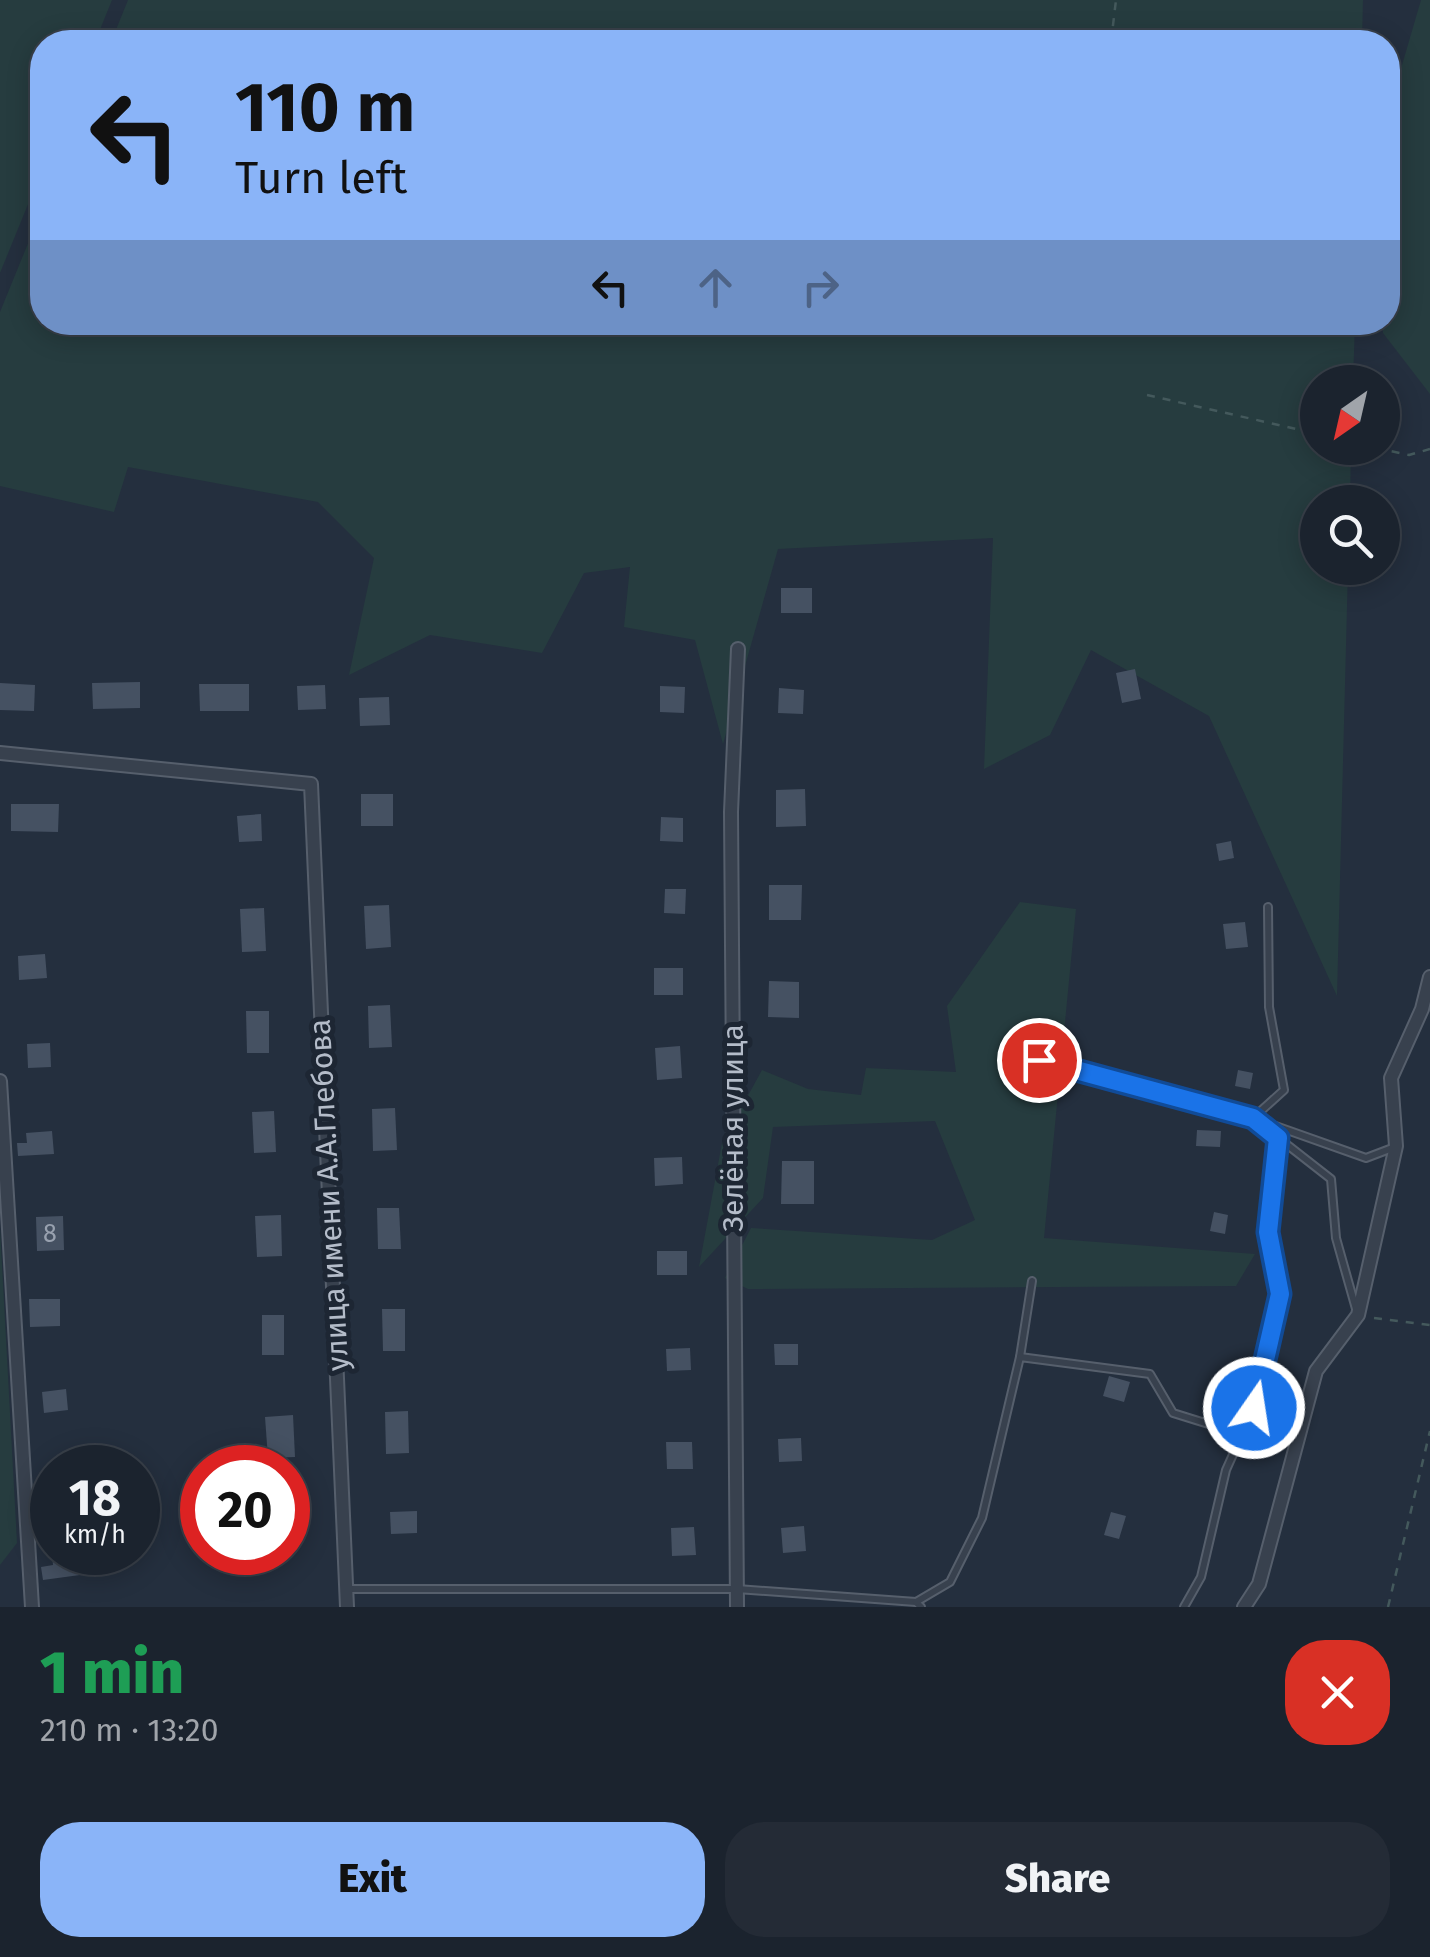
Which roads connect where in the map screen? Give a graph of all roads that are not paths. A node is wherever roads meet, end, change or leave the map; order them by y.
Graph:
1 (738, 649) dead end
2 (0, 753) edge
3 (1268, 906) dead end
4 (1430, 978) edge
5 (1039, 1060) dead end
6 (0, 1080) edge
7 (1253, 1118) junction
8 (1278, 1138) junction
9 (1396, 1146) junction
10 (1032, 1281) dead end
11 (1358, 1316) junction
12 (1020, 1357) junction
13 (1254, 1408) junction
14 (347, 1589) junction
15 (737, 1589) junction
16 (918, 1604) edge
17 (32, 1607) edge
18 (347, 1607) edge
19 (737, 1607) edge
20 (1184, 1607) edge
21 (1244, 1607) edge

1 - 15 street, Зелёная улица
2 - 14 street, улица имени А.А.Глебова
3 - 7 lane
4 - 9 street
5 - 7 lane
6 - 17 street
7 - 8 lane
7 - 9 lane
8 - 11 lane
8 - 13 lane
9 - 11 street
10 - 12 lane
11 - 21 street
12 - 13 lane
12 - 16 lane
13 - 20 lane
14 - 15 lane
14 - 18 street, улица имени А.А.Глебова
15 - 16 lane
15 - 19 street, Зелёная улица

